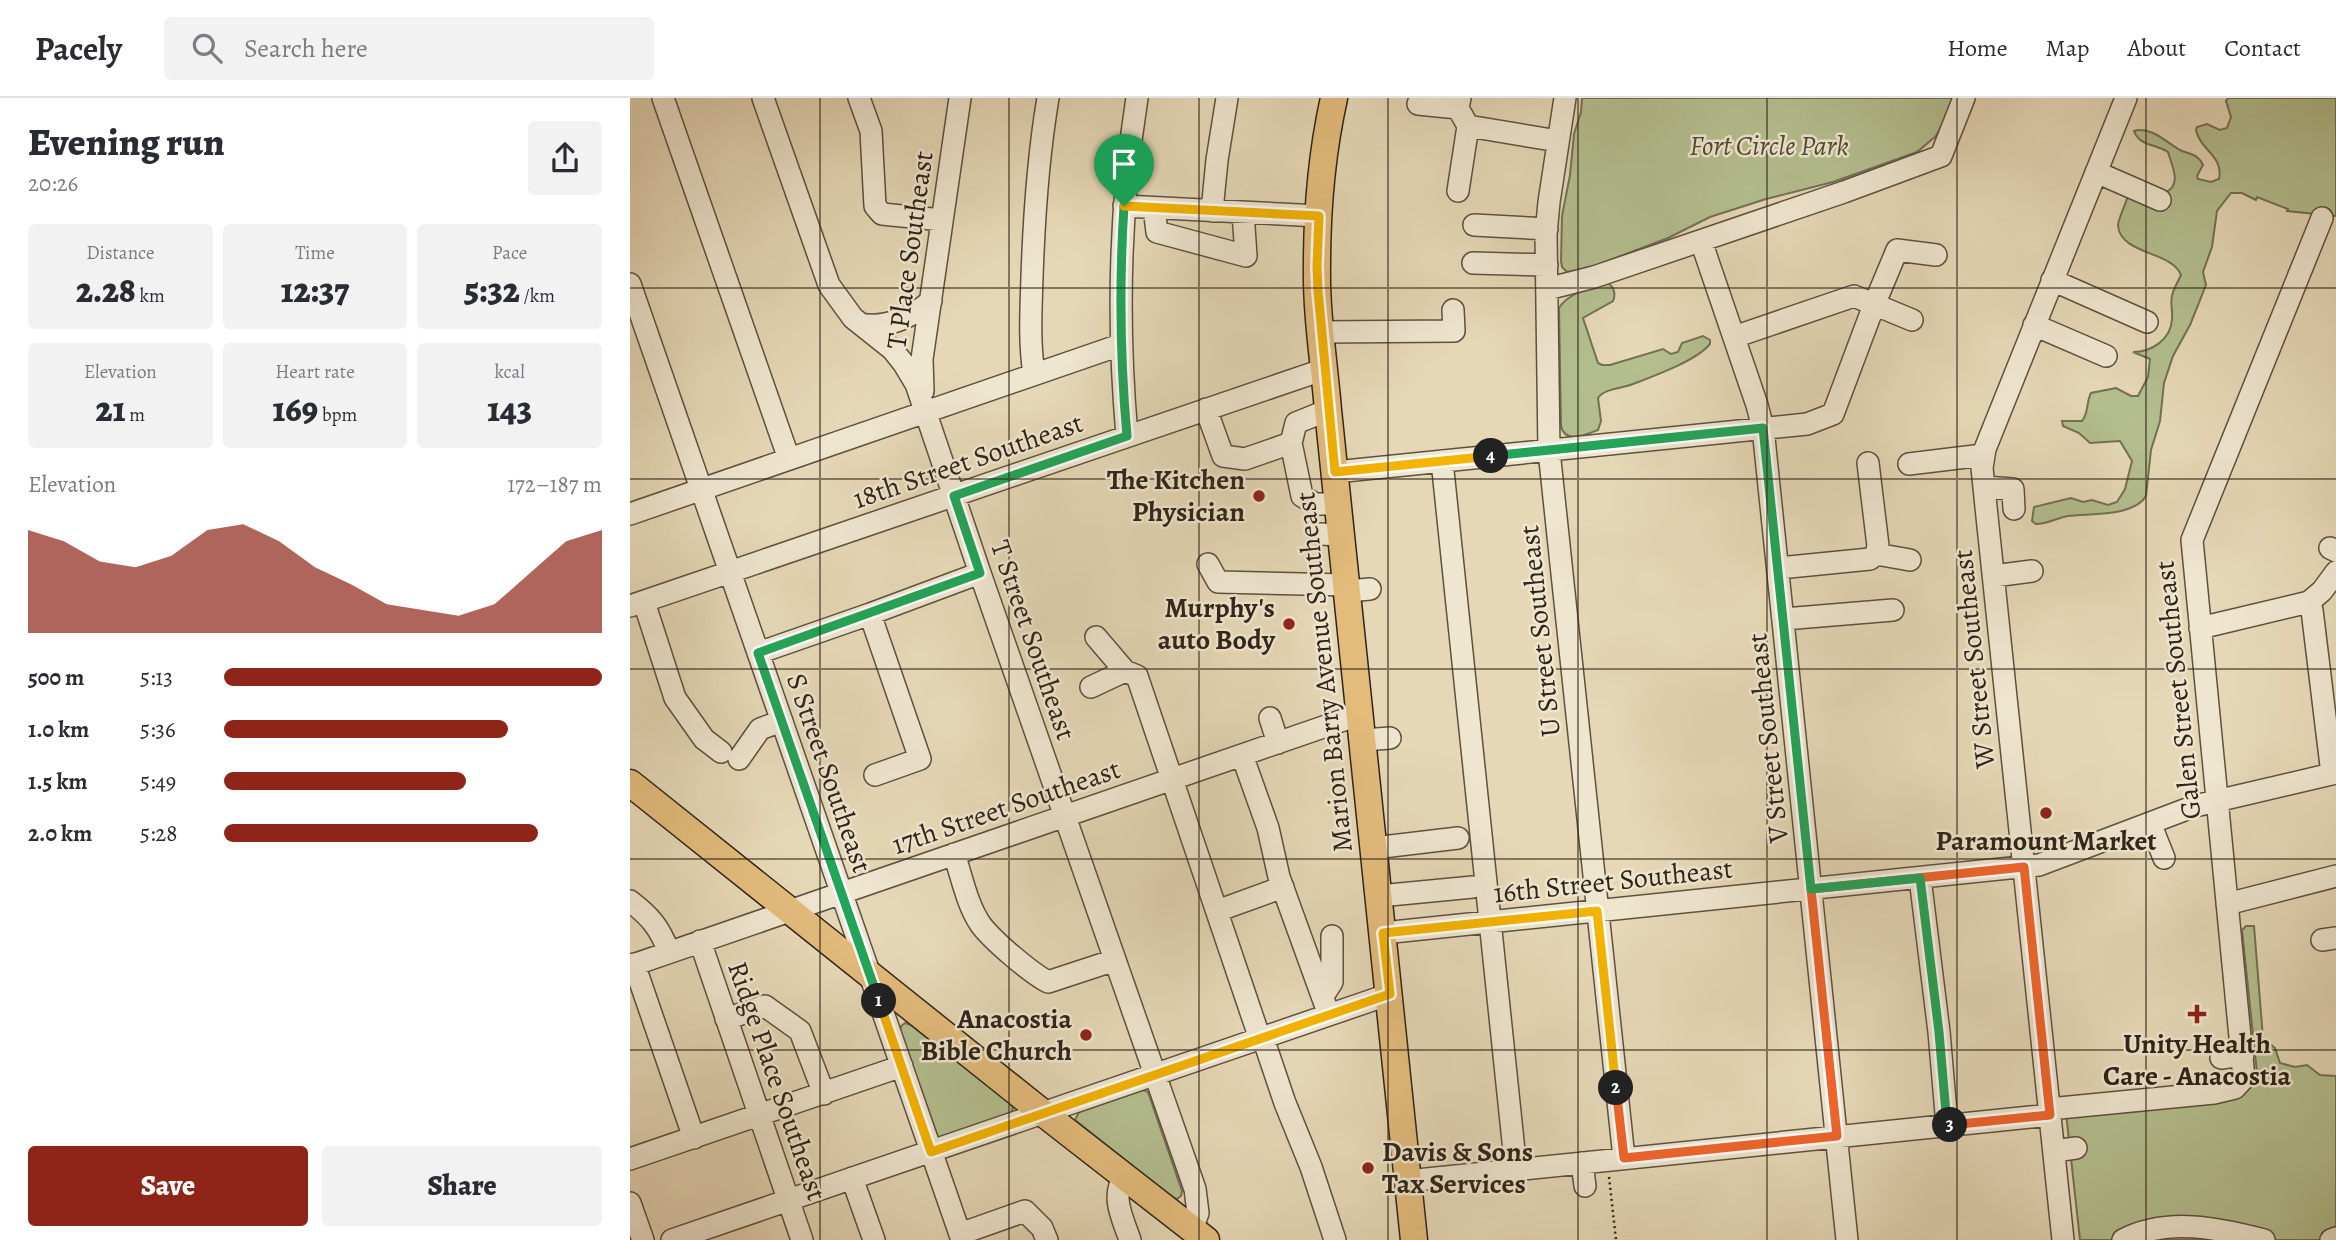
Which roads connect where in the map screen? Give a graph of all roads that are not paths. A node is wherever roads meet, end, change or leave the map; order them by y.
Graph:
1 (663, 98) edge
2 (763, 98) edge
3 (859, 98) edge
4 (960, 98) edge
5 (1048, 98) edge
6 (1137, 98) edge
7 (1227, 98) edge
8 (1334, 98) edge
9 (1565, 98) edge
10 (1964, 98) edge
11 (2126, 98) edge
12 (1418, 104) dead end
13 (1462, 111) edge
14 (1559, 141) junction
15 (2096, 172) junction
16 (1458, 191) dead end
17 (2160, 200) dead end
18 (1124, 206) junction
19 (1154, 208) junction
20 (1212, 211) junction
21 (1242, 212) junction
22 (1319, 216) junction
23 (2322, 218) dead end
24 (942, 220) junction
25 (1474, 225) dead end
26 (1547, 229) junction
27 (1701, 241) junction
28 (1936, 255) dead end
29 (1473, 263) dead end
30 (1547, 265) junction
31 (2052, 280) junction
32 (630, 284) edge
33 (1547, 289) junction
34 (931, 301) junction
35 (1874, 304) junction
36 (1453, 310) dead end
37 (1912, 320) dead end
38 (2147, 322) dead end
39 (861, 324) junction
40 (2034, 325) junction
41 (1321, 332) junction
42 (1734, 337) junction
43 (1120, 345) junction
44 (2106, 356) dead end
45 (1325, 369) junction
46 (1034, 374) junction
47 (1206, 409) junction
48 (1328, 410) junction
49 (926, 411) junction
50 (1763, 428) junction
51 (1127, 436) junction
52 (1291, 443) junction
53 (1549, 451) junction
54 (1983, 455) junction
55 (789, 459) junction
56 (1442, 461) junction
57 (1868, 463) dead end
58 (1909, 464) dead end
59 (1335, 472) junction
60 (1984, 487) junction
61 (702, 490) junction
62 (954, 496) junction
63 (1338, 504) junction
64 (2014, 509) dead end
65 (630, 514) edge
66 (1876, 554) junction
67 (1910, 560) dead end
68 (1208, 564) dead end
69 (1779, 568) junction
70 (2032, 571) dead end
71 (730, 572) junction
72 (2336, 572) edge
73 (980, 573) junction
74 (1994, 576) junction
75 (1355, 588) junction
76 (2309, 602) junction
77 (637, 604) edge
78 (1893, 610) dead end
79 (870, 614) junction
80 (1784, 619) junction
81 (2200, 628) junction
82 (1097, 637) dead end
83 (758, 653) junction
84 (1125, 671) junction
85 (2329, 682) edge
86 (1091, 687) dead end
87 (1270, 718) dead end
88 (782, 721) junction
89 (1362, 727) junction
90 (1390, 738) dead end
91 (1278, 743) junction
92 (1242, 755) junction
93 (2334, 774) edge
94 (875, 775) dead end
95 (1171, 780) junction
96 (630, 783) edge
97 (2218, 801) junction
98 (1065, 816) junction
99 (2150, 823) junction
100 (1458, 838) dead end
101 (1374, 848) junction
102 (954, 854) junction
103 (2164, 858) dead end
104 (2024, 867) junction
105 (2336, 876) edge
106 (1920, 878) junction
107 (1283, 887) junction
108 (1473, 887) dead end
109 (1811, 889) junction
110 (841, 893) junction
111 (1379, 896) junction
112 (630, 901) edge
113 (2227, 904) junction
114 (790, 910) junction
115 (1217, 911) junction
116 (1597, 911) junction
117 (1490, 922) junction
118 (1383, 933) junction
119 (1332, 936) dead end
120 (700, 941) junction
121 (669, 952) junction
122 (1115, 960) junction
123 (632, 965) edge
124 (870, 975) junction
125 (1390, 994) junction
126 (1326, 1006) junction
127 (726, 1019) junction
128 (1261, 1038) junction
129 (2243, 1055) junction
130 (2221, 1058) dead end
131 (902, 1066) junction
132 (1155, 1075) junction
133 (824, 1094) junction
134 (2049, 1112) junction
135 (1043, 1113) junction
136 (760, 1115) junction
137 (1947, 1125) junction
138 (1837, 1136) junction
139 (694, 1138) junction
140 (2076, 1148) dead end
141 (2054, 1151) junction
142 (931, 1152) junction
143 (1624, 1158) junction
144 (630, 1159) edge
145 (1582, 1163) junction
146 (1516, 1170) junction
147 (1125, 1176) junction
148 (852, 1178) junction
149 (1407, 1181) junction
150 (1585, 1186) dead end
151 (789, 1200) junction
152 (630, 1203) edge
153 (725, 1231) edge
154 (1199, 1234) edge
155 (696, 1236) edge
156 (961, 1237) edge
157 (2336, 1238) edge
158 (643, 1240) edge
159 (672, 1240) edge
160 (803, 1240) edge
161 (874, 1240) edge
162 (1047, 1240) edge
163 (1130, 1240) edge
164 (1335, 1240) edge
165 (1414, 1240) edge
166 (1847, 1240) edge
167 (2063, 1240) edge
168 (2123, 1240) edge
169 (2264, 1240) edge
170 (2331, 1240) edge

1 - 55 street
2 - 39 street, T Street Southeast
3 - 24 street
4 - 24 street, T Place Southeast
5 - 46 street
6 - 18 street
7 - 20 street
8 - 22 main road, Marion Barry Avenue Southeast
9 - 14 street, U Street Southeast
10 - 27 street
11 - 15 street, W Street Southeast
12 - 13 street
13 - 14 street
13 - 16 street
14 - 26 street, U Street Southeast
15 - 17 street
15 - 31 street, W Street Southeast
18 - 19 street
18 - 43 street
19 - 20 street
19 - 21 street
20 - 21 street
21 - 22 street
22 - 41 main road, Marion Barry Avenue Southeast
23 - 81 street, Galen Street Southeast
24 - 34 street, T Place Southeast
25 - 26 street
26 - 30 street, U Street Southeast
27 - 33 street
27 - 42 street, V Street Southeast
28 - 35 street
29 - 30 street
30 - 33 street, U Street Southeast
31 - 38 street
31 - 40 street, W Street Southeast
32 - 61 street, S Street Southeast
33 - 53 street, U Street Southeast
34 - 39 street
34 - 49 street, T Place Southeast
35 - 37 street
35 - 42 street
35 - 50 street
36 - 41 street
39 - 49 street, T Street Southeast
40 - 44 street
40 - 54 street, W Street Southeast
41 - 45 main road, Marion Barry Avenue Southeast
42 - 50 street, V Street Southeast
43 - 46 street
43 - 51 street
45 - 47 street, 18th Street Southeast
45 - 48 main road, Marion Barry Avenue Southeast
46 - 49 street
47 - 51 street, 18th Street Southeast
47 - 52 street
48 - 52 street
48 - 59 main road, Marion Barry Avenue Southeast
49 - 55 street
49 - 62 street, T Street Southeast
50 - 53 street
50 - 69 street, V Street Southeast
51 - 62 street, 18th Street Southeast
52 - 63 street
53 - 56 street
53 - 116 street, U Street Southeast
54 - 58 street
54 - 60 street, W Street Southeast
55 - 61 street
56 - 59 street
56 - 117 street
57 - 66 street
59 - 63 main road, Marion Barry Avenue Southeast
60 - 64 street
60 - 74 street, W Street Southeast
61 - 65 street
61 - 71 street, S Street Southeast
62 - 71 street, 18th Street Southeast
62 - 73 street, T Street Southeast
63 - 75 main road, Marion Barry Avenue Southeast
66 - 67 street
66 - 69 street
68 - 75 street
69 - 80 street, V Street Southeast
70 - 74 street
71 - 77 street, 18th Street Southeast
71 - 83 street, S Street Southeast
72 - 76 street
73 - 79 street
73 - 98 street, T Street Southeast
74 - 104 street, W Street Southeast
75 - 89 main road, Marion Barry Avenue Southeast
76 - 81 street
76 - 85 street
77 - 88 street
78 - 80 street
79 - 83 street
79 - 94 street
80 - 109 street, V Street Southeast
81 - 97 street, Galen Street Southeast
82 - 84 street
83 - 88 street, S Street Southeast
84 - 86 street
84 - 95 street
85 - 93 street
87 - 91 street
88 - 110 street, S Street Southeast
89 - 90 street, 17th Street Southeast
89 - 91 street, 17th Street Southeast
89 - 101 main road, Marion Barry Avenue Southeast
91 - 92 street, 17th Street Southeast
92 - 95 street, 17th Street Southeast
92 - 107 street
93 - 97 street, 16th Street Southeast
95 - 98 street, 17th Street Southeast
95 - 115 street
96 - 114 main road
97 - 99 street, 16th Street Southeast
97 - 113 street, Galen Street Southeast
98 - 102 street, 17th Street Southeast
98 - 122 street, T Street Southeast
99 - 103 street
99 - 104 street, 16th Street Southeast
100 - 101 street
101 - 111 main road, Marion Barry Avenue Southeast
102 - 110 street, 17th Street Southeast
102 - 122 street
104 - 106 street, 16th Street Southeast
104 - 134 street, W Street Southeast
105 - 113 street
106 - 109 street, 16th Street Southeast
106 - 137 street
107 - 115 street
107 - 126 street
108 - 111 street
109 - 116 street, 16th Street Southeast
109 - 138 street, V Street Southeast
110 - 114 street, 17th Street Southeast
110 - 124 street, S Street Southeast
111 - 118 main road, Marion Barry Avenue Southeast
112 - 121 street
113 - 129 street, Galen Street Southeast
114 - 120 street, 17th Street Southeast
114 - 124 main road
115 - 128 street
116 - 117 street, 16th Street Southeast
116 - 143 street, U Street Southeast
117 - 118 street, 16th Street Southeast
117 - 146 street
118 - 125 main road, Marion Barry Avenue Southeast
119 - 126 street
120 - 121 street, 17th Street Southeast
120 - 127 street, Ridge Place Southeast
121 - 123 street, 17th Street Southeast
122 - 132 street, T Street Southeast
123 - 139 street
124 - 131 street, S Street Southeast
124 - 135 main road
125 - 126 street
125 - 149 main road, Marion Barry Avenue Southeast
126 - 128 street
127 - 133 street
127 - 136 street, Ridge Place Southeast
128 - 132 street
128 - 164 street
129 - 130 street
129 - 134 street, Galen Street Southeast
131 - 133 street
131 - 142 street, S Street Southeast
132 - 135 street
132 - 154 street, T Street Southeast
133 - 136 street
134 - 137 street, Galen Street Southeast
134 - 141 street, W Street Southeast
135 - 142 street
135 - 147 main road
136 - 139 street
136 - 151 street, Ridge Place Southeast
137 - 138 street, Galen Street Southeast
138 - 143 street, Galen Street Southeast
138 - 166 street, V Street Southeast
139 - 144 street
140 - 141 street
141 - 167 street, W Street Southeast
142 - 148 street
142 - 156 street, S Street Southeast
143 - 145 street, Galen Street Southeast
145 - 146 street, Galen Street Southeast
145 - 150 street
146 - 149 street, Galen Street Southeast
147 - 154 main road
147 - 163 street
148 - 151 street
148 - 161 street
149 - 165 main road, Marion Barry Avenue Southeast
151 - 153 street
151 - 160 street, Ridge Place Southeast
152 - 158 street
153 - 155 street
155 - 159 street
156 - 162 street
157 - 170 street
168 - 169 street

